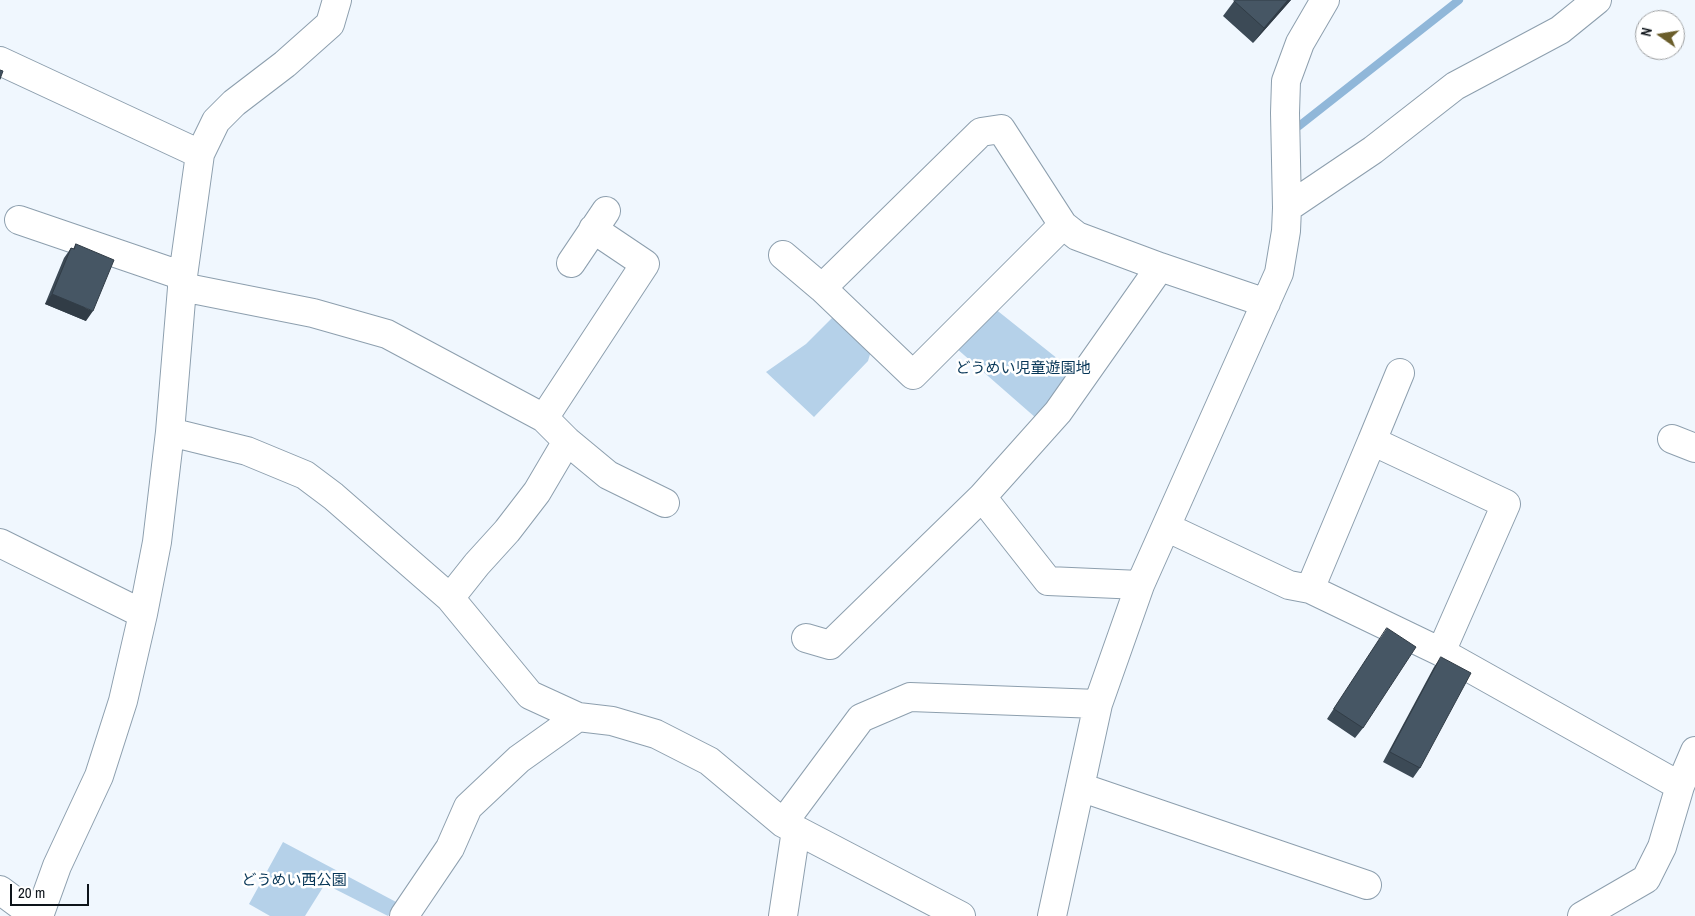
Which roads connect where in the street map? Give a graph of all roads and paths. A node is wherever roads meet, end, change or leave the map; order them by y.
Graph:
1 (337, 0) edge
2 (1325, 0) edge
3 (1597, 0) edge
4 (0, 61) edge
5 (200, 154) junction
6 (1287, 208) junction
7 (19, 220) dead end
8 (1063, 225) junction
9 (783, 255) dead end
10 (571, 262) dead end
11 (1160, 267) junction
12 (182, 281) junction
13 (822, 288) junction
14 (1266, 303) junction
15 (1400, 373) dead end
16 (544, 418) junction
17 (170, 432) junction
18 (567, 441) junction
19 (1372, 441) junction
20 (982, 497) junction
21 (665, 503) dead end
22 (1166, 527) junction
23 (0, 543) edge
24 (1140, 585) junction
25 (1310, 589) junction
26 (450, 598) junction
27 (143, 614) junction
28 (806, 638) dead end
29 (1442, 652) junction
30 (1098, 704) junction
31 (578, 717) junction
32 (1695, 750) edge
33 (1680, 786) junction
34 (1080, 787) junction
35 (790, 827) junction
36 (1367, 885) dead end
37 (0, 890) edge
38 (37, 916) edge
39 (404, 916) edge
40 (783, 916) edge
41 (961, 916) edge
42 (1052, 916) edge
43 (1582, 916) edge

1 - 5 street
2 - 6 street
3 - 6 street
4 - 5 street
5 - 12 street
6 - 14 street
7 - 12 street
8 - 11 street
8 - 13 street
8 - 13 street
9 - 13 street
10 - 16 street
11 - 14 street
11 - 20 street
12 - 16 street
12 - 17 street
14 - 22 street
15 - 19 street
16 - 18 street
17 - 26 street
17 - 27 street
18 - 21 street
18 - 26 street
19 - 25 street
19 - 29 street
20 - 24 street
20 - 28 street
22 - 24 street
22 - 25 street
23 - 27 street
24 - 30 street
25 - 29 street
26 - 31 street
27 - 38 street
29 - 33 street
30 - 34 street
30 - 35 street
31 - 35 street
31 - 39 street
32 - 33 street
33 - 43 street
34 - 36 street
34 - 42 street
35 - 40 street
35 - 41 street
37 - 38 street

